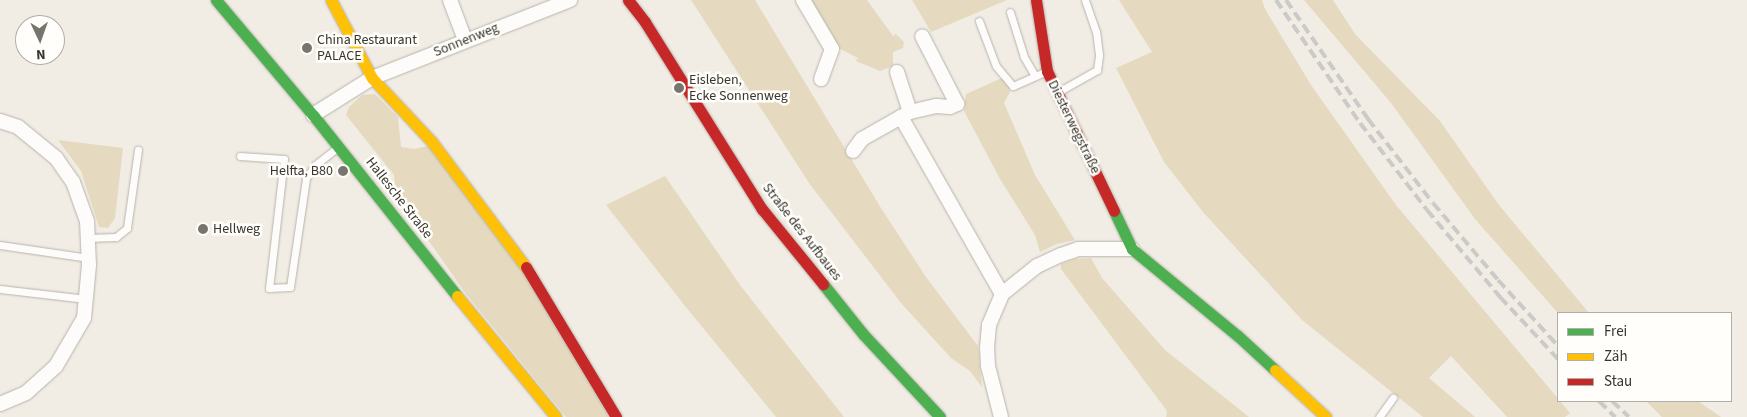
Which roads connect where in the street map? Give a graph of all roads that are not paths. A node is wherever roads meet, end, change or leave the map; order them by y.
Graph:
1 (216, 0) edge
2 (331, 0) edge
3 (450, 0) edge
4 (570, 0) edge
5 (628, 0) edge
6 (803, 0) edge
7 (1036, 0) edge
8 (1085, 0) edge
9 (1010, 12) dead end
10 (979, 21) dead end
11 (922, 36) dead end
12 (465, 40) junction
13 (1047, 71) junction
14 (897, 72) dead end
15 (1035, 76) junction
16 (372, 78) junction
17 (821, 79) dead end
18 (1058, 92) junction
19 (313, 115) junction
20 (905, 115) junction
21 (0, 121) edge
22 (338, 146) junction
23 (138, 150) dead end
24 (853, 151) dead end
25 (240, 156) dead end
26 (88, 238) junction
27 (0, 245) edge
28 (1132, 248) junction
29 (88, 258) junction
30 (0, 289) edge
31 (1002, 294) junction
32 (86, 299) junction
33 (1393, 398) dead end
34 (0, 404) edge
35 (556, 417) edge
36 (616, 417) edge
37 (940, 417) edge
38 (1001, 417) edge
39 (1326, 417) edge
40 (1379, 417) edge

1 - 19 street, Hallesche Straße
2 - 16 street
3 - 12 street
4 - 12 street, Sonnenweg
5 - 37 street, Straße des Aufbaues
6 - 17 street
7 - 13 street, Diesterwegstraße
8 - 18 lane
9 - 15 lane
10 - 15 lane
11 - 20 street
12 - 16 street, Sonnenweg
13 - 15 lane
13 - 18 street, Diesterwegstraße
14 - 20 street
16 - 19 street, Sonnenweg
16 - 36 street
18 - 28 street, Diesterwegstraße
19 - 22 street, Hallesche Straße
20 - 24 street
20 - 31 street
21 - 26 street
22 - 25 lane
22 - 35 street, Hallesche Straße
23 - 26 lane
26 - 29 street
27 - 29 lane
28 - 31 street
28 - 39 street, Diesterwegstraße
29 - 32 street
30 - 32 lane
31 - 38 street
32 - 34 street
33 - 40 lane

